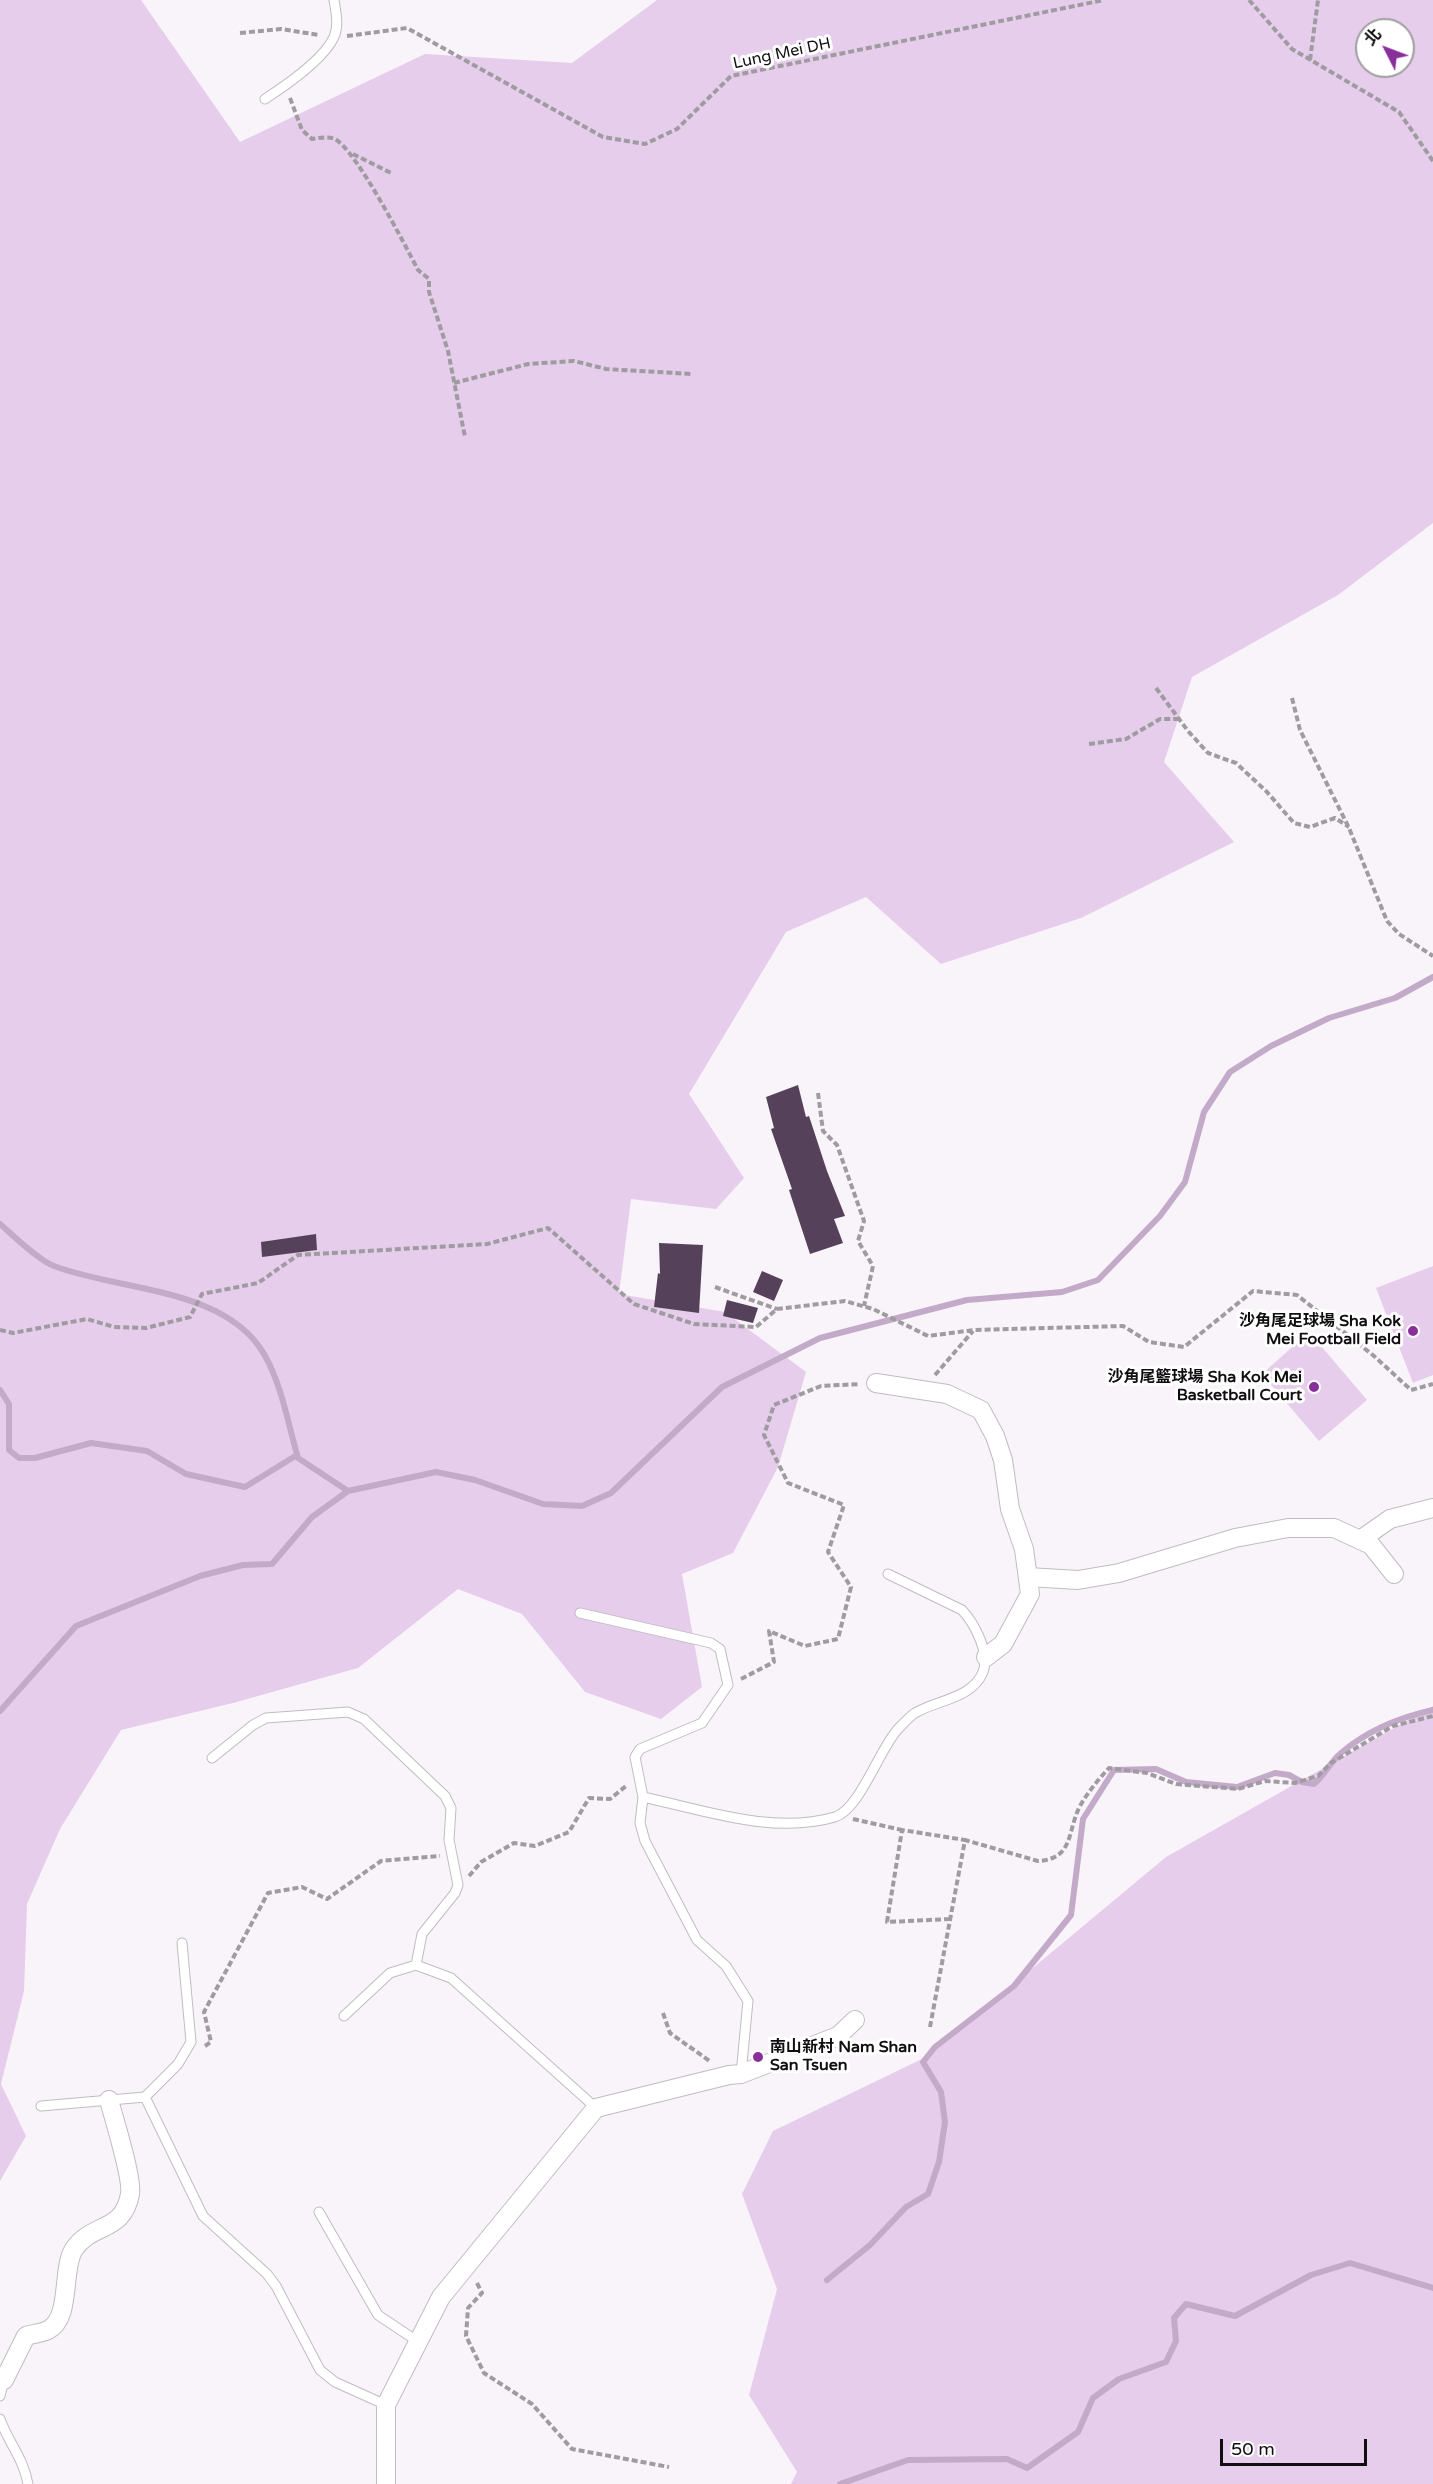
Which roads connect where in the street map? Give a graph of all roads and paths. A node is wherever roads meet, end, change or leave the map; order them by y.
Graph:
1 (334, 0) edge
2 (1104, 0) edge
3 (1249, 0) edge
4 (1318, 0) edge
5 (240, 33) dead end
6 (333, 37) junction
7 (1310, 60) junction
8 (284, 86) junction
9 (265, 99) dead end
10 (353, 154) junction
11 (1433, 161) edge
12 (393, 174) dead end
13 (692, 374) dead end
14 (454, 382) junction
15 (465, 437) dead end
16 (1156, 687) dead end
17 (1292, 698) dead end
18 (1179, 719) junction
19 (1089, 744) dead end
20 (1349, 828) junction
21 (1433, 956) edge
22 (818, 1093) dead end
23 (715, 1287) dead end
24 (864, 1306) junction
25 (777, 1309) junction
26 (0, 1330) edge
27 (974, 1330) junction
28 (876, 1383) joint
29 (1433, 1384) edge
30 (922, 1390) junction
31 (1433, 1508) edge
32 (1360, 1540) junction
33 (888, 1574) dead end
34 (1394, 1574) dead end
35 (1028, 1577) junction
36 (580, 1613) dead end
37 (986, 1657) junction
38 (728, 1685) junction
39 (1433, 1716) edge
40 (212, 1758) dead end
41 (639, 1776) junction
42 (643, 1797) junction
43 (838, 1816) junction
44 (902, 1830) junction
45 (965, 1840) junction
46 (457, 1877) junction
47 (455, 1893) junction
48 (950, 1919) junction
49 (182, 1943) dead end
50 (416, 1965) junction
51 (663, 2013) dead end
52 (344, 2016) dead end
53 (855, 2020) dead end
54 (930, 2026) dead end
55 (186, 2055) junction
56 (735, 2074) junction
57 (145, 2097) junction
58 (109, 2100) junction
59 (41, 2106) dead end
60 (596, 2108) junction
61 (319, 2212) dead end
62 (468, 2265) junction
63 (417, 2341) junction
64 (2, 2388) edge
65 (386, 2405) junction
66 (0, 2420) edge
67 (669, 2467) dead end
68 (28, 2484) edge
69 (386, 2484) edge

1 - 6 lane
2 - 6 path, Lung Mei DH
3 - 7 path
4 - 7 path
5 - 6 path, Lung Mei DH
6 - 8 lane
7 - 11 path
8 - 9 lane
8 - 10 path
10 - 12 path
10 - 14 path
13 - 14 path
14 - 15 path
16 - 18 path
17 - 20 path
18 - 19 path
18 - 20 path
20 - 21 path
22 - 24 path
23 - 25 path
24 - 25 path
24 - 27 path
25 - 26 path
27 - 29 path
27 - 30 path
28 - 30 street
28 - 38 path
30 - 35 street
31 - 32 street
32 - 34 street
32 - 35 street
33 - 37 lane
35 - 37 street
36 - 38 lane
37 - 43 lane
38 - 41 lane
39 - 45 path
40 - 46 lane
41 - 42 lane
41 - 47 path
42 - 43 lane
42 - 56 lane
43 - 44 path
44 - 45 path
44 - 48 path
45 - 48 path
46 - 47 lane
46 - 55 path
47 - 50 lane
48 - 54 path
49 - 55 lane
50 - 52 lane
50 - 60 lane
51 - 56 path
53 - 56 street
55 - 57 lane
56 - 60 street
57 - 58 lane
57 - 65 lane
58 - 59 lane
58 - 64 street
60 - 62 street
61 - 63 lane
62 - 63 street
62 - 67 path
63 - 65 street
65 - 69 street
66 - 68 lane

